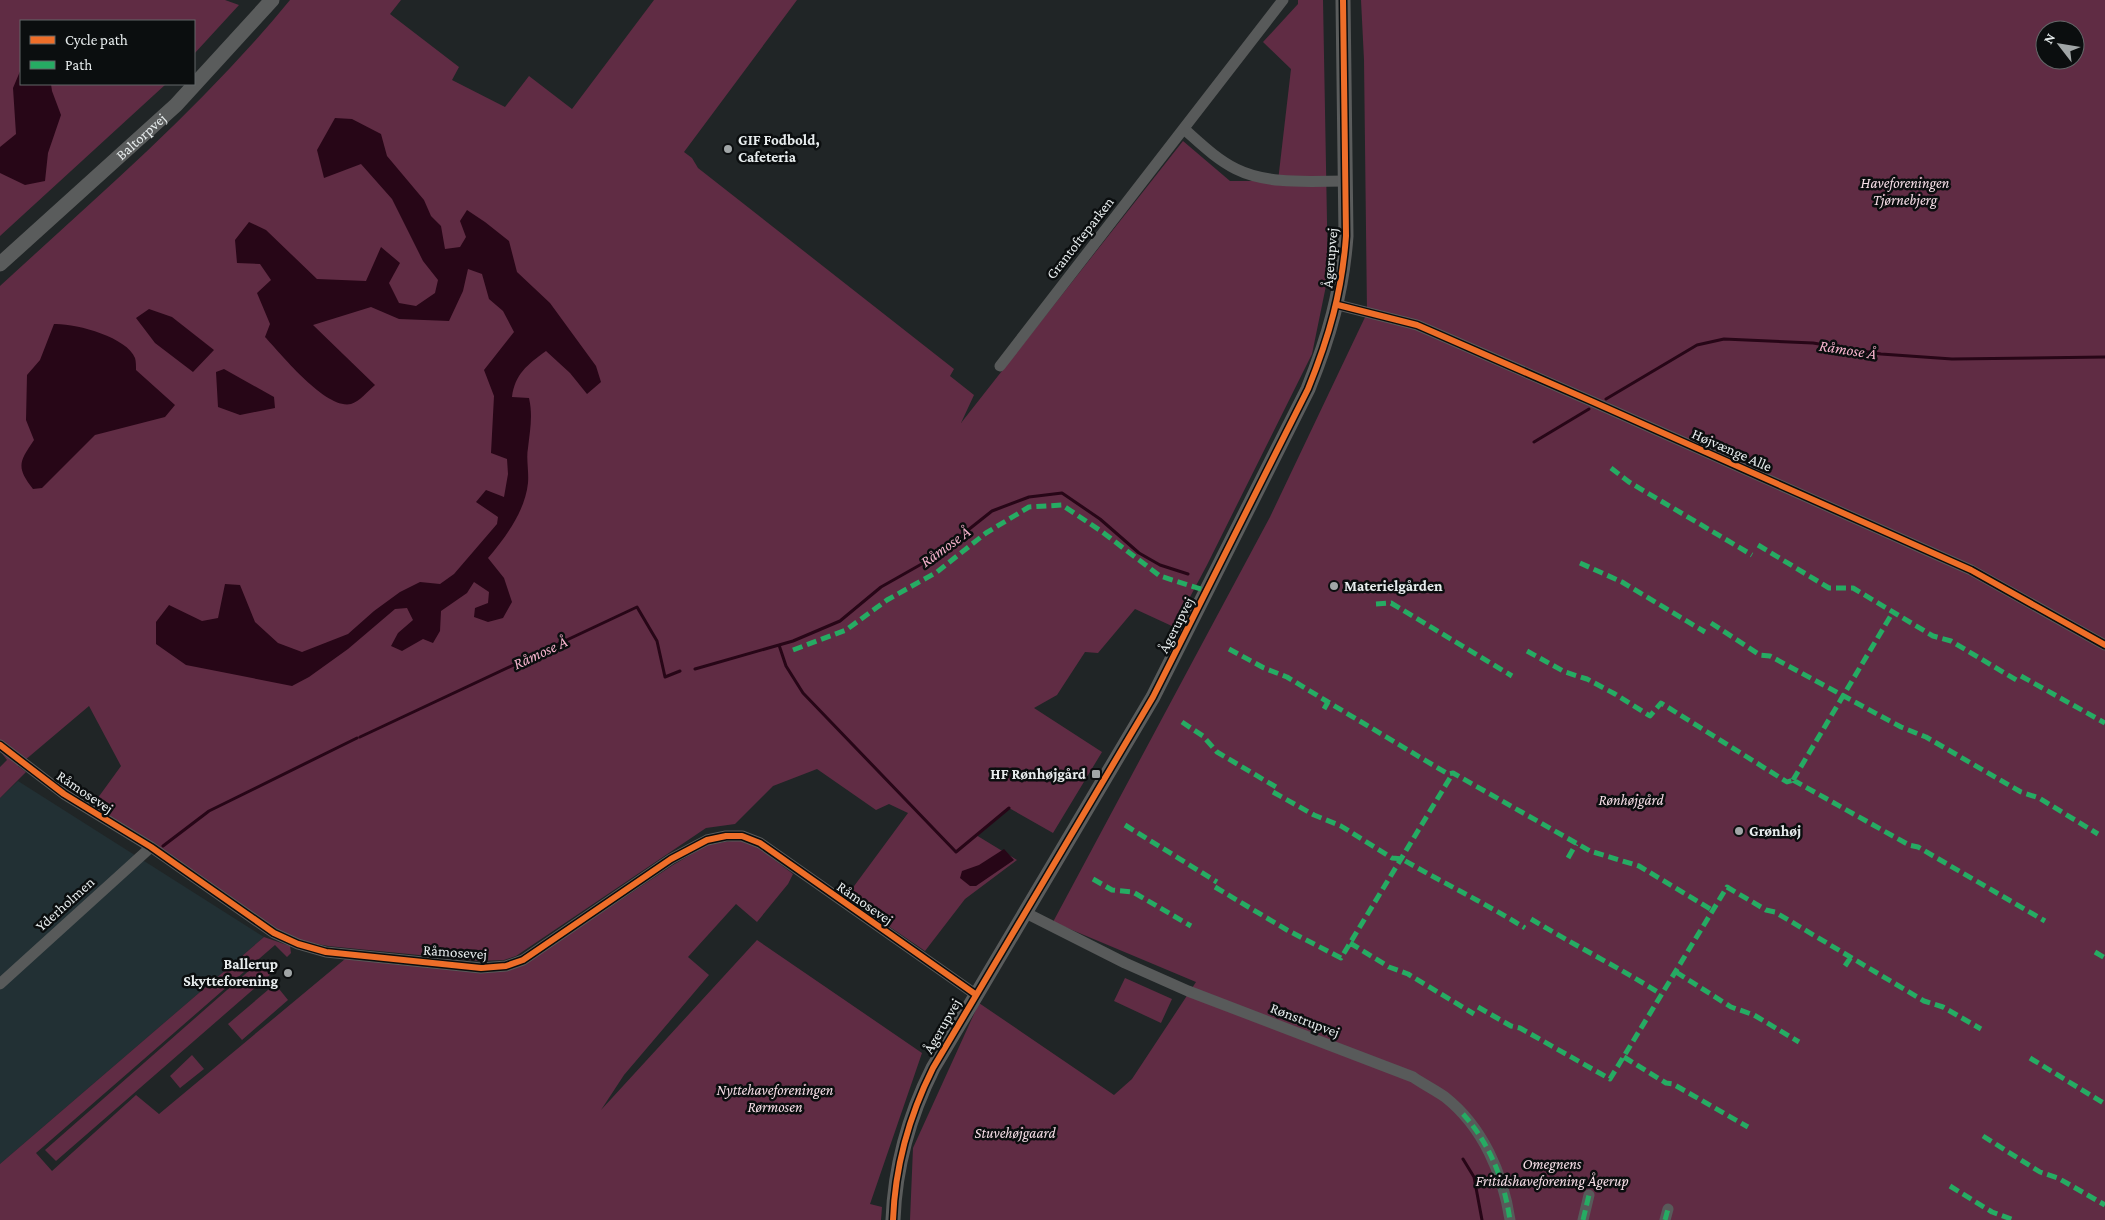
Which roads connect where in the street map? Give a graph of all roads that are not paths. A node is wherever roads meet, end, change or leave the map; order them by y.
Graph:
1 (272, 0) edge
2 (1283, 0) edge
3 (1343, 0) edge
4 (1184, 129) junction
5 (1346, 180) junction
6 (0, 264) edge
7 (1338, 305) junction
8 (1000, 366) dead end
9 (2105, 644) edge
10 (0, 745) edge
11 (151, 847) junction
12 (1024, 912) junction
13 (0, 984) edge
14 (975, 994) junction
15 (1589, 1195) dead end
16 (893, 1220) edge
17 (1510, 1220) edge
18 (1582, 1220) edge

1 - 6 street, Baltorpvej
2 - 4 street, Grantofteparken
3 - 5 street, Ågerupvej
4 - 5 street
4 - 8 street, Grantofteparken
5 - 7 street, Ågerupvej
7 - 9 street, Højvænge Alle
7 - 12 street, Ågerupvej
10 - 11 street, Råmosevej
11 - 13 street, Yderholmen
11 - 14 street, Råmosevej
12 - 14 street, Ågerupvej
12 - 17 street, Rønstrupvej
14 - 16 street, Ågerupvej
15 - 18 street

